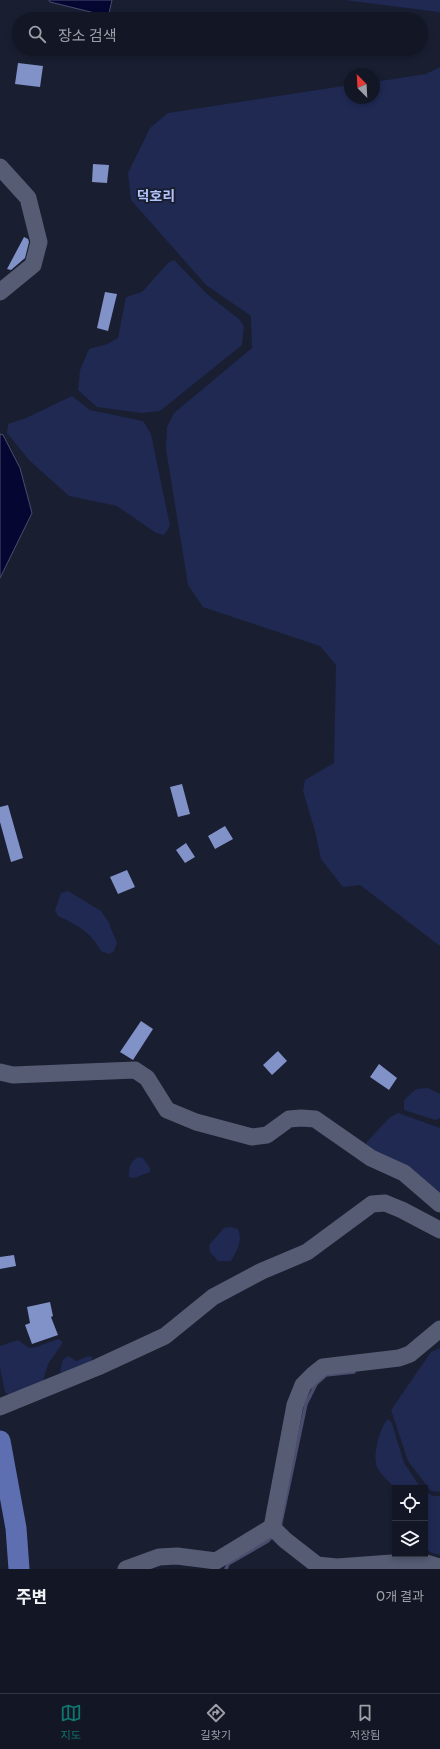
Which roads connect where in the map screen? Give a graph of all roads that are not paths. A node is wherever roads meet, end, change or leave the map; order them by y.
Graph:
1 (0, 167) edge
2 (0, 292) edge
3 (0, 1072) edge
4 (440, 1204) edge
5 (440, 1230) edge
6 (440, 1329) edge
7 (0, 1407) edge
8 (0, 1441) edge
9 (272, 1527) junction
10 (440, 1567) edge
11 (19, 1569) edge
12 (126, 1569) edge

1 - 2 lane
3 - 4 lane
5 - 7 lane
6 - 9 lane
8 - 11 main road
9 - 10 lane
9 - 12 lane

